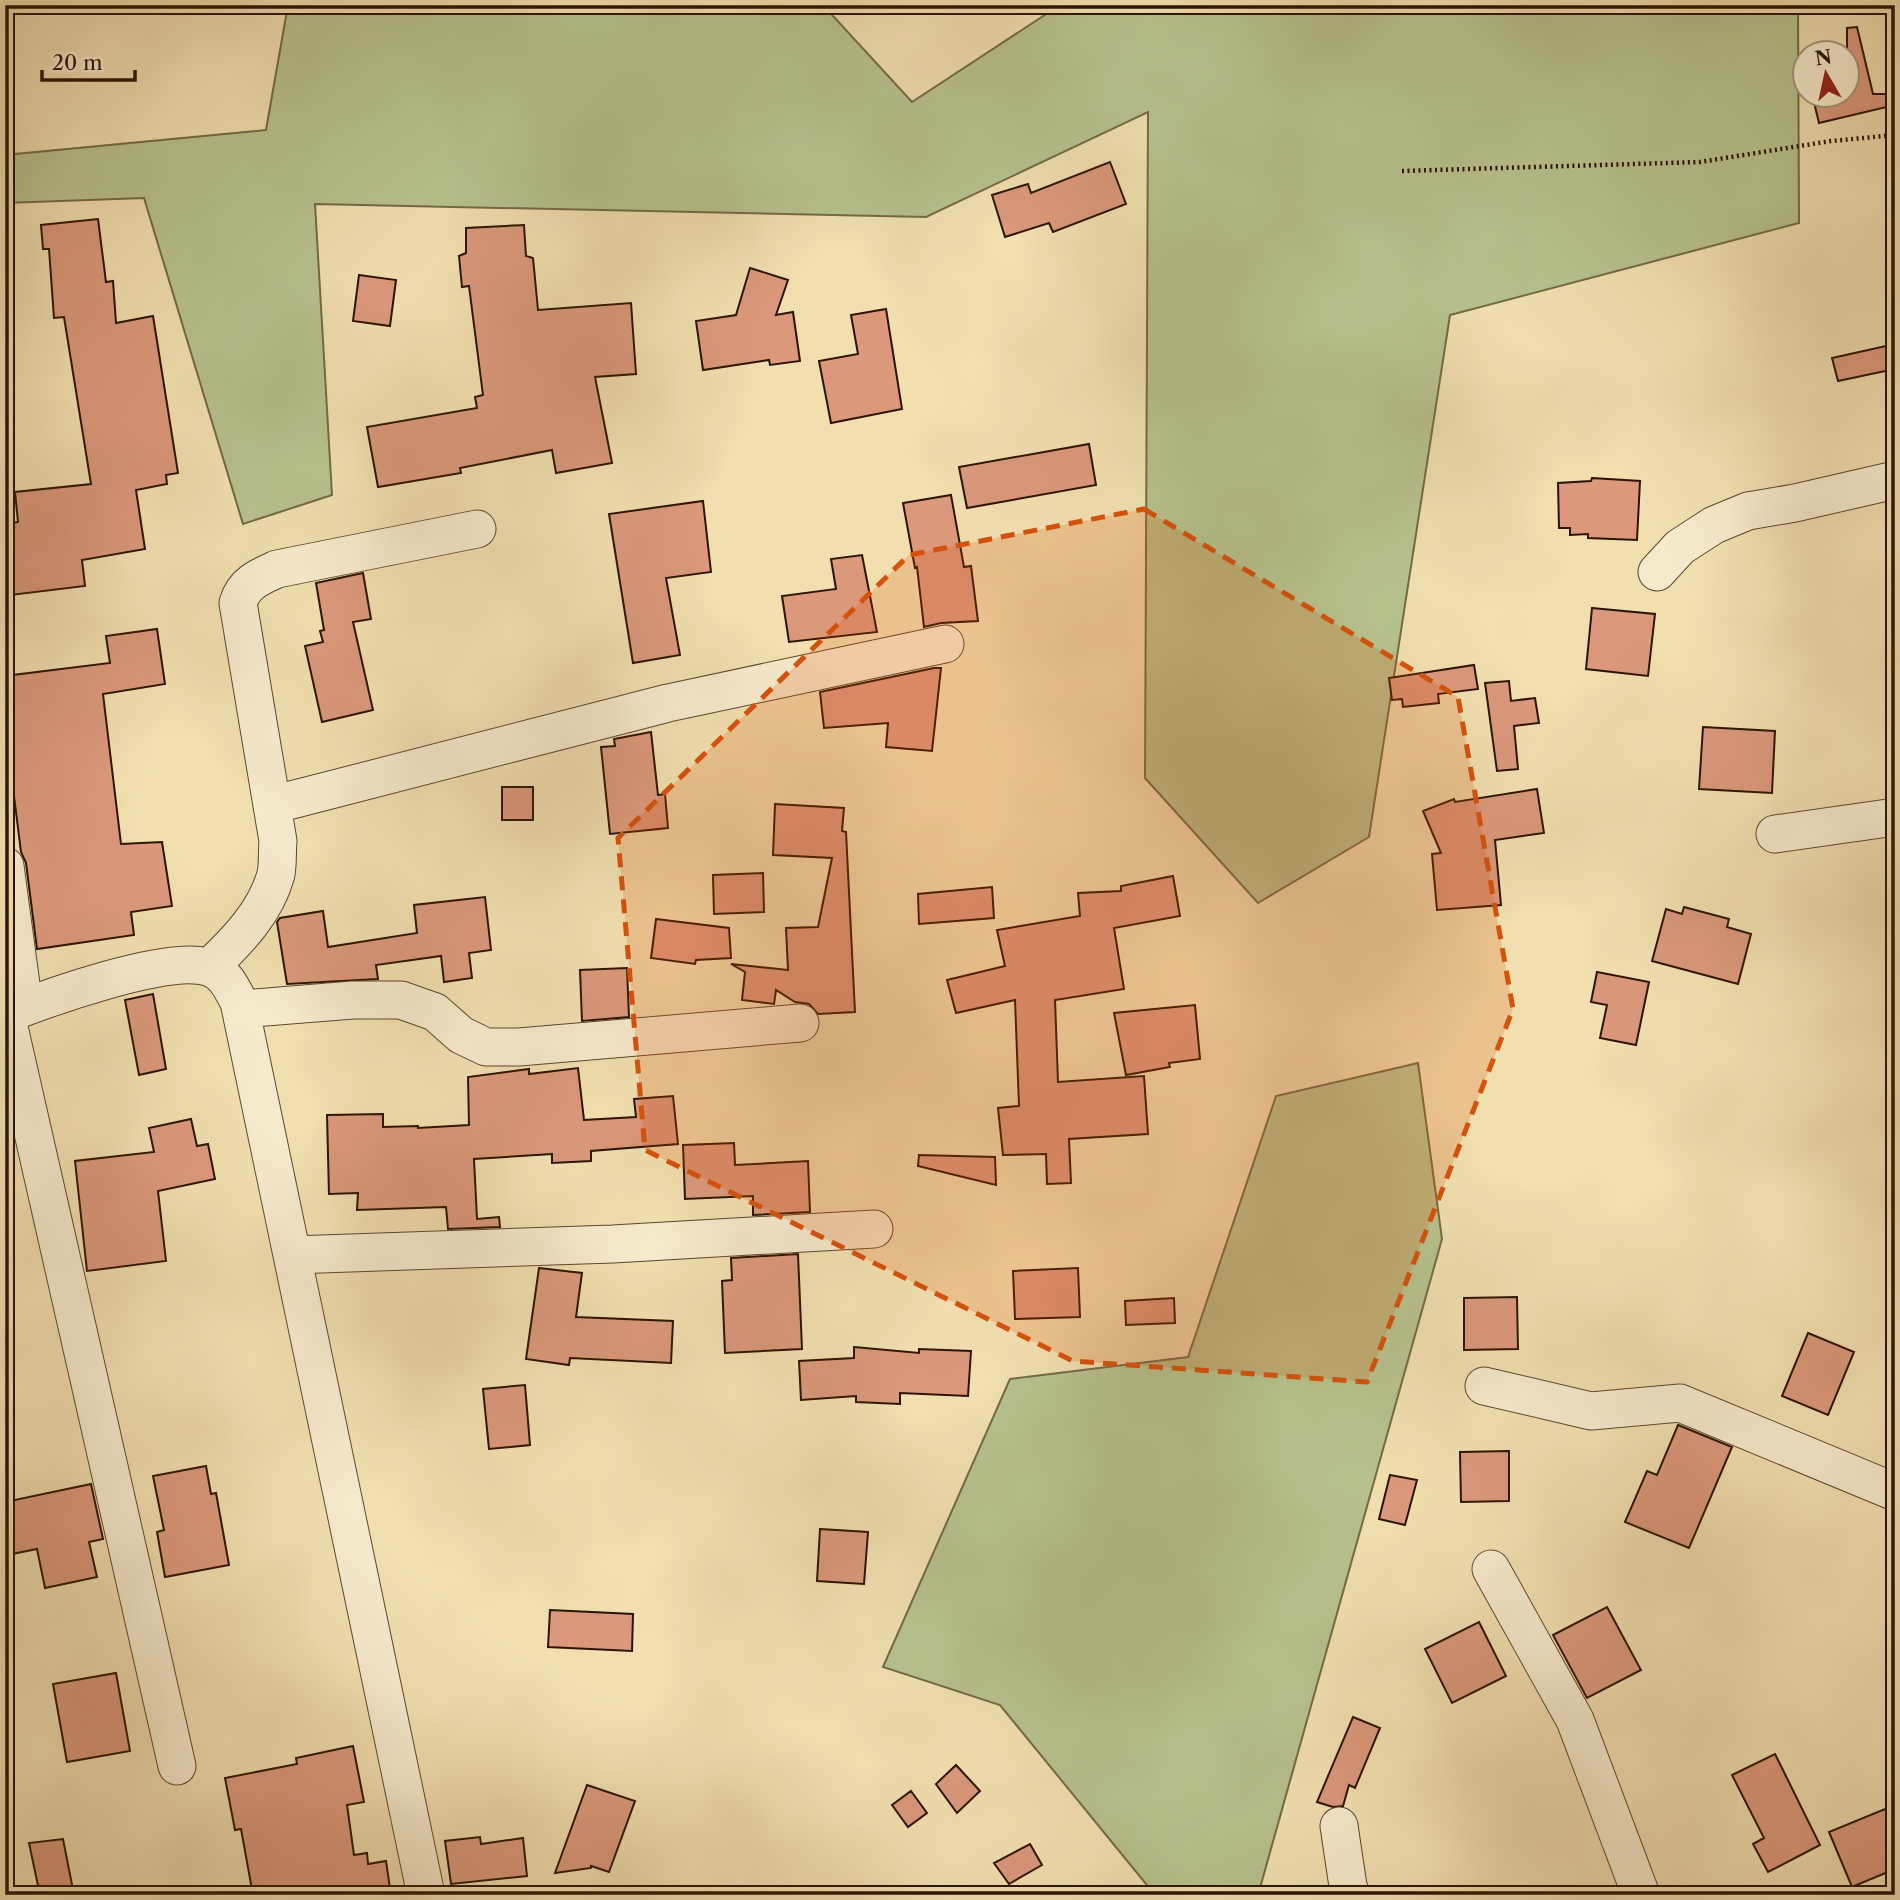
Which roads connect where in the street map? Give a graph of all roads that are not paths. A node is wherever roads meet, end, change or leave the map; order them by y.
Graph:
1 (1895, 480) edge
2 (477, 529) dead end
3 (1657, 572) dead end
4 (945, 644) dead end
5 (272, 805) junction
6 (1895, 817) edge
7 (1775, 834) dead end
8 (5, 866) edge
9 (210, 967) junction
10 (241, 1009) junction
11 (12, 1012) edge
12 (800, 1023) dead end
13 (874, 1229) dead end
14 (292, 1255) junction
15 (1484, 1386) dead end
16 (1895, 1492) edge
17 (1491, 1569) dead end
18 (177, 1766) dead end
19 (1339, 1826) dead end
20 (426, 1895) edge
21 (1352, 1895) edge
22 (1640, 1895) edge

1 - 3 street
2 - 5 street
4 - 5 street
5 - 9 street
6 - 7 street
8 - 11 street
9 - 10 street
9 - 11 street
10 - 12 street
10 - 14 street
11 - 18 street
13 - 14 street
14 - 20 street
15 - 16 street
17 - 22 street
19 - 21 street

